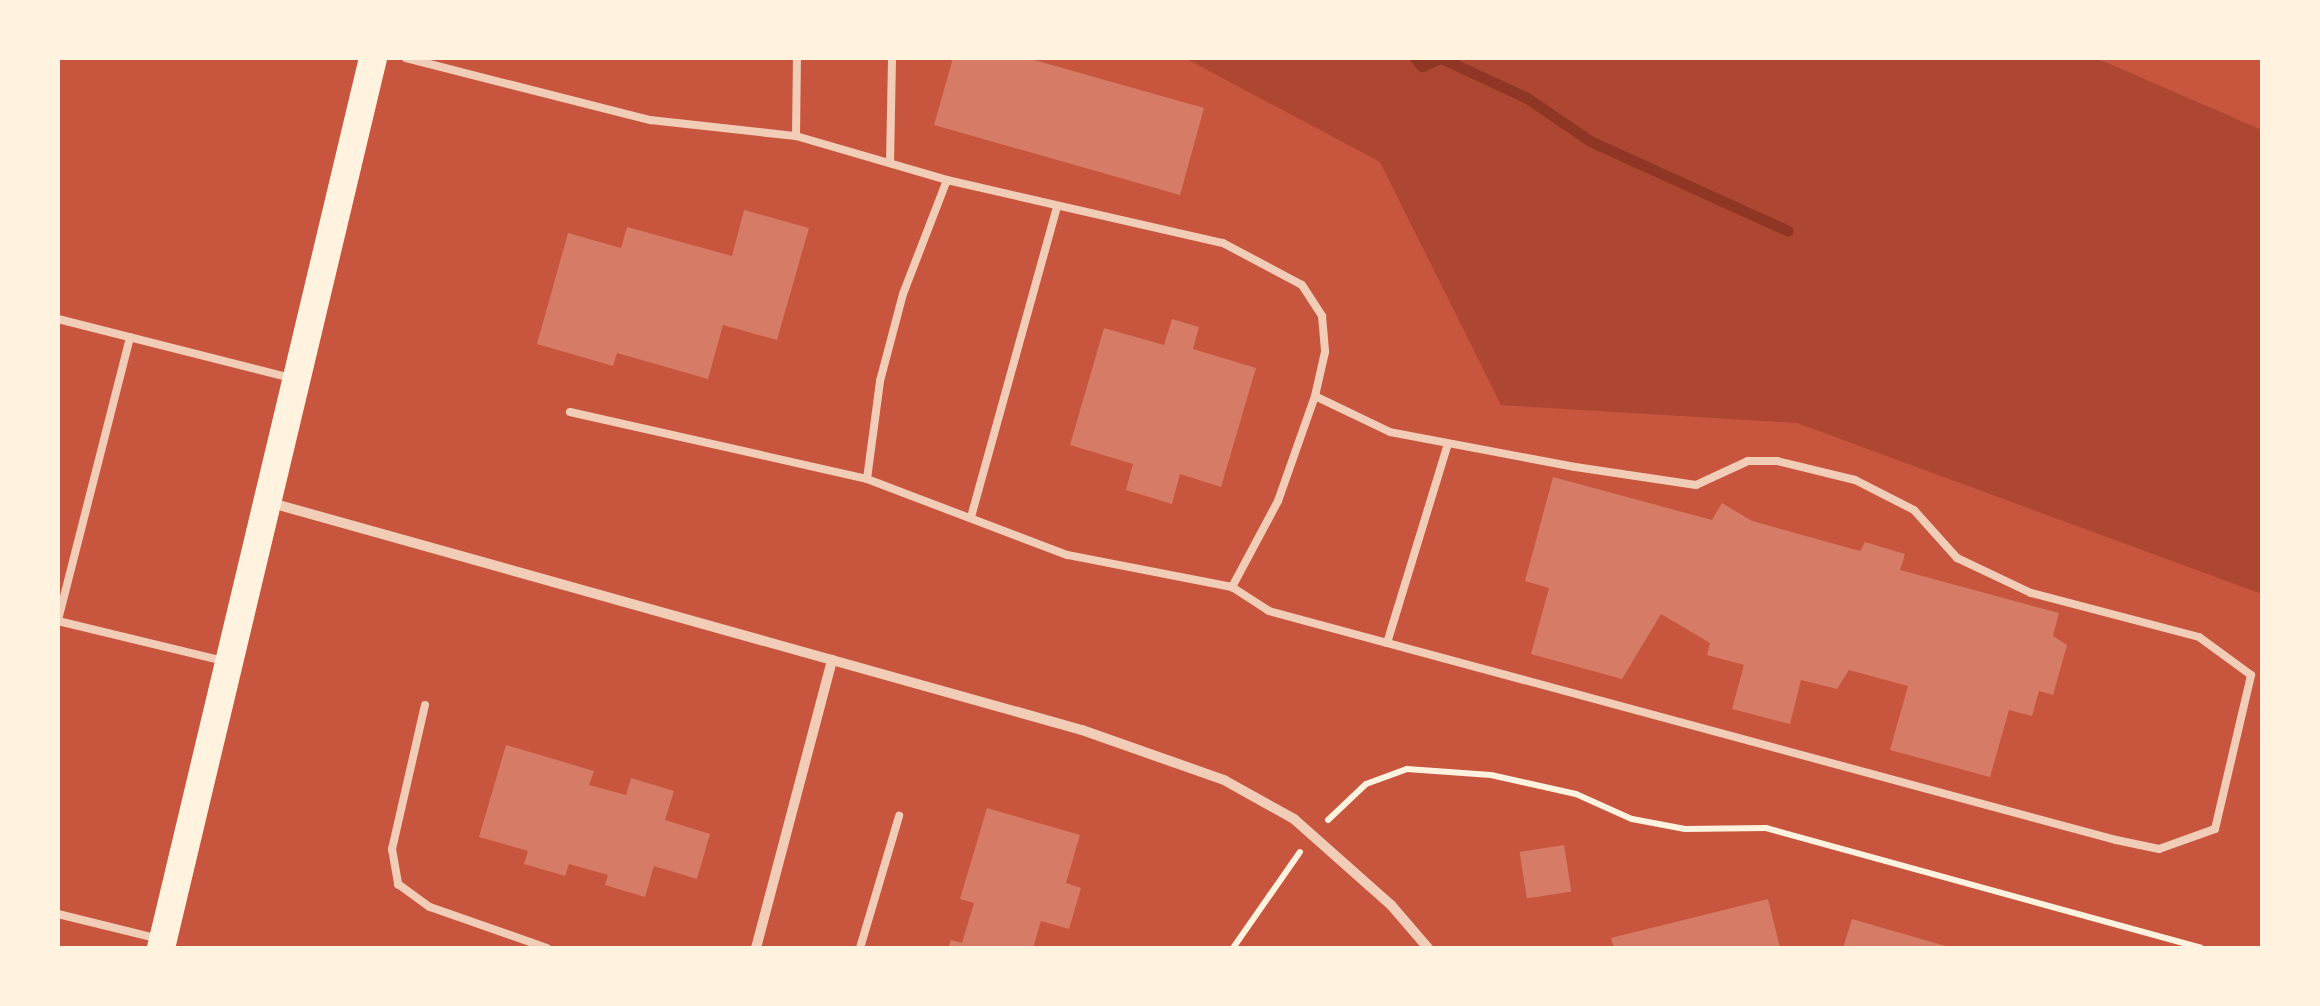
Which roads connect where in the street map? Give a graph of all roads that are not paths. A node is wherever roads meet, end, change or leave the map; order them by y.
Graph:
1 (373, 58) edge
2 (406, 58) edge
3 (797, 58) edge
4 (892, 58) edge
5 (796, 136) junction
6 (890, 162) junction
7 (947, 180) junction
8 (1058, 206) junction
9 (58, 319) edge
10 (130, 337) junction
11 (296, 379) junction
12 (1315, 396) junction
13 (570, 412) dead end
14 (1448, 444) junction
15 (867, 479) junction
16 (266, 502) junction
17 (971, 517) junction
18 (1232, 587) junction
19 (58, 621) edge
20 (1386, 643) junction
21 (832, 660) junction
22 (229, 662) junction
23 (425, 705) dead end
24 (899, 816) dead end
25 (58, 914) edge
26 (162, 944) edge
27 (546, 948) edge
28 (756, 948) edge
29 (860, 948) edge
30 (1428, 948) edge

1 - 11 highway
2 - 5 lane
3 - 5 lane
4 - 6 lane
5 - 6 lane
6 - 7 lane
7 - 8 lane
7 - 15 lane
8 - 12 lane
8 - 17 lane
9 - 10 lane
10 - 11 lane
10 - 19 lane
11 - 16 highway
12 - 14 lane
12 - 18 lane
13 - 15 lane
14 - 20 lane
14 - 20 lane
15 - 17 lane
16 - 21 street
16 - 22 highway
17 - 18 lane
18 - 20 lane
19 - 22 lane
21 - 28 street
21 - 30 street
22 - 26 highway
23 - 27 lane
24 - 29 lane
25 - 26 lane

